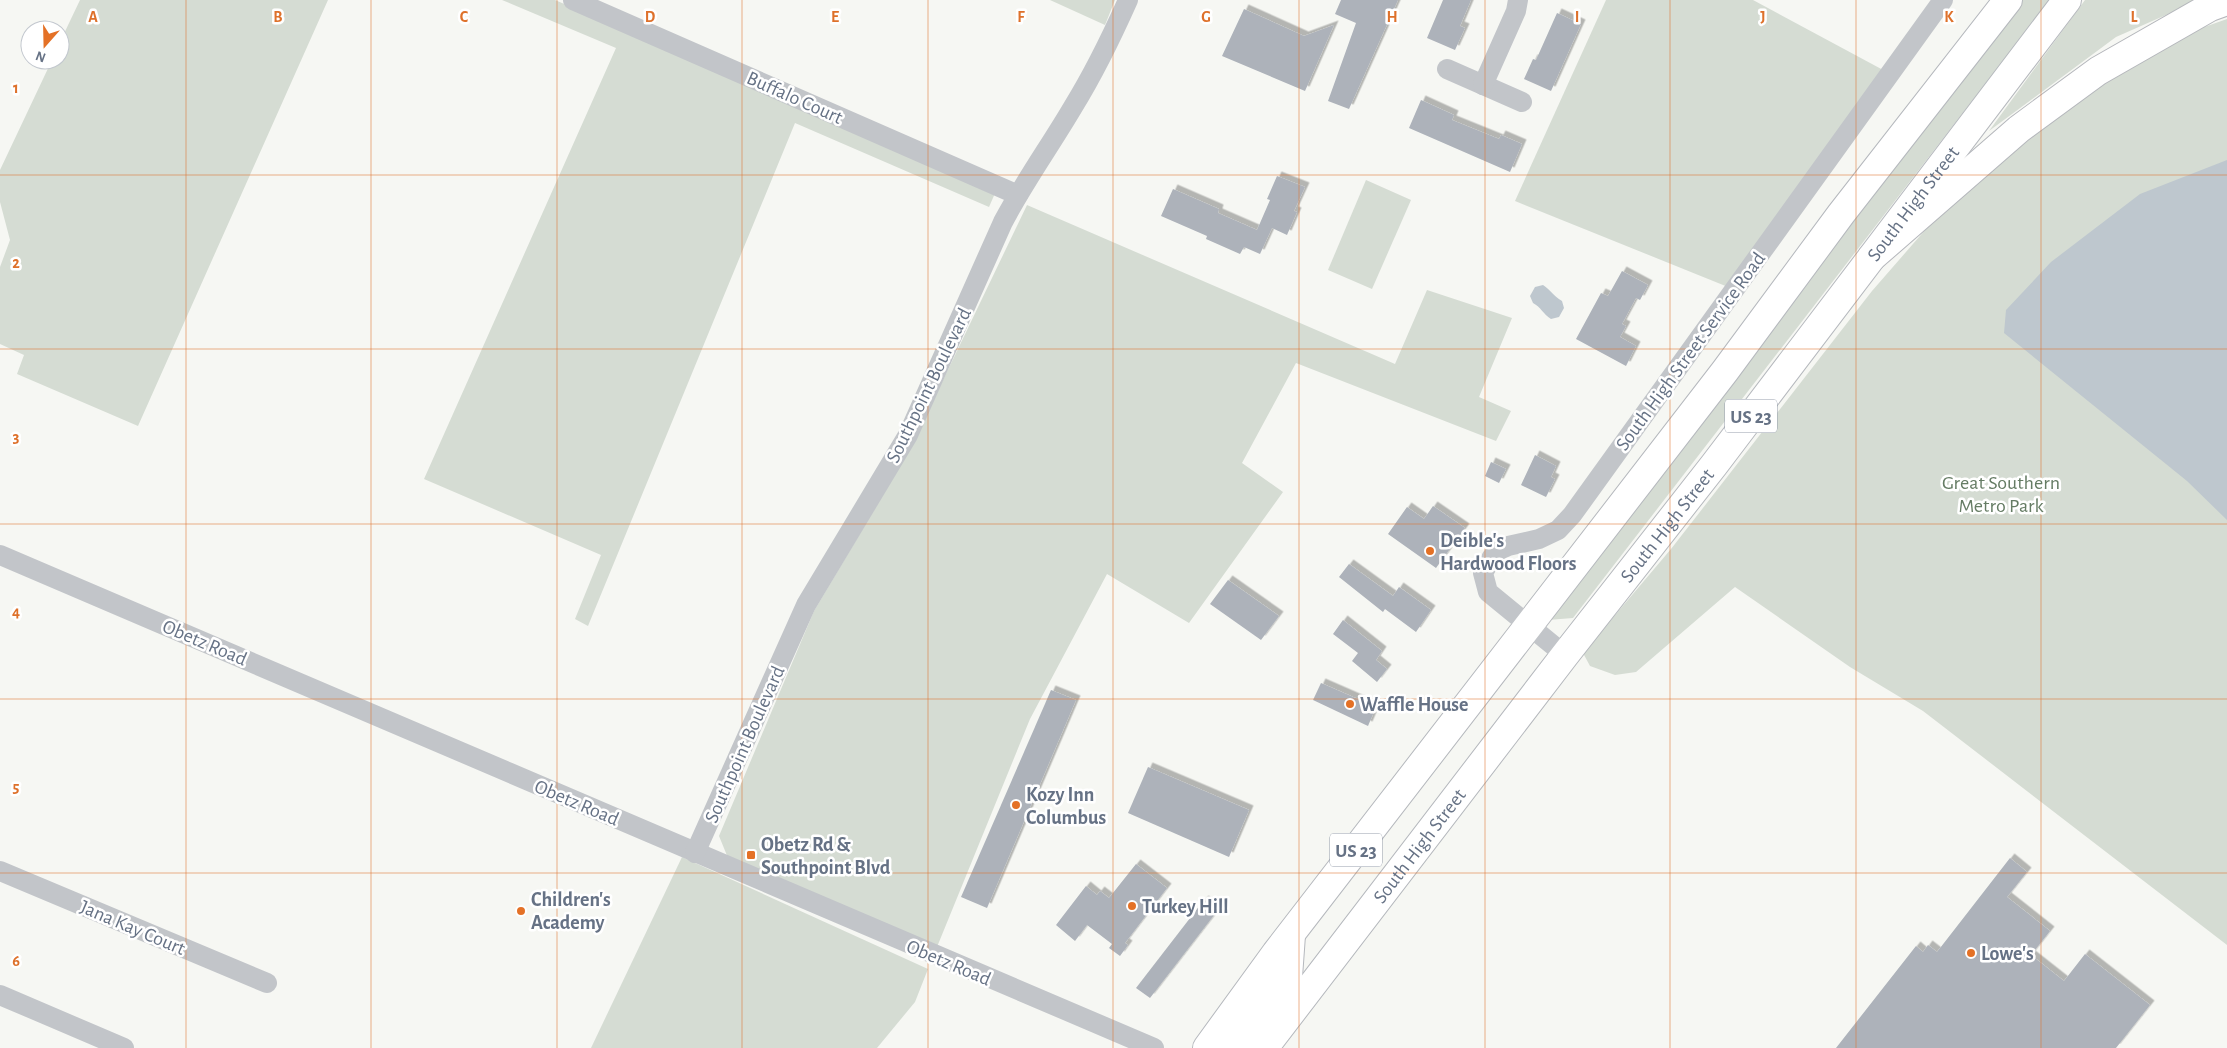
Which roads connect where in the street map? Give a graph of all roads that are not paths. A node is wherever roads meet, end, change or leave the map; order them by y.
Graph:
1 (572, 0) edge
2 (1128, 0) edge
3 (1518, 0) edge
4 (1943, 0) edge
5 (2008, 0) edge
6 (2067, 0) edge
7 (2227, 1) edge
8 (1446, 69) dead end
9 (1483, 85) junction
10 (1522, 102) dead end
11 (1018, 194) junction
12 (1872, 257) junction
13 (0, 555) edge
14 (1529, 625) junction
15 (1564, 655) junction
16 (695, 853) junction
17 (0, 871) edge
18 (1291, 935) junction
19 (267, 983) dead end
20 (0, 996) edge
21 (124, 1048) edge
22 (1154, 1048) edge
23 (1207, 1048) edge
24 (1238, 1048) edge
25 (1264, 1048) edge

1 - 11 street, Buffalo Court
2 - 11 street, Southpoint Boulevard
3 - 9 street
4 - 14 street, South High Street Service Road
5 - 14 main road, US 23
6 - 12 main road, South High Street / US 23
7 - 12 main road
8 - 9 street
9 - 10 street
11 - 16 street, Southpoint Boulevard
12 - 15 main road, South High Street / US 23
13 - 16 street, Obetz Road
14 - 15 street, South High Street Service Road
14 - 18 main road, US 23
15 - 25 main road, South High Street / US 23
16 - 22 street, Obetz Road
17 - 19 street, Jana Kay Court
18 - 23 main road, US 23
18 - 24 main road
20 - 21 street

